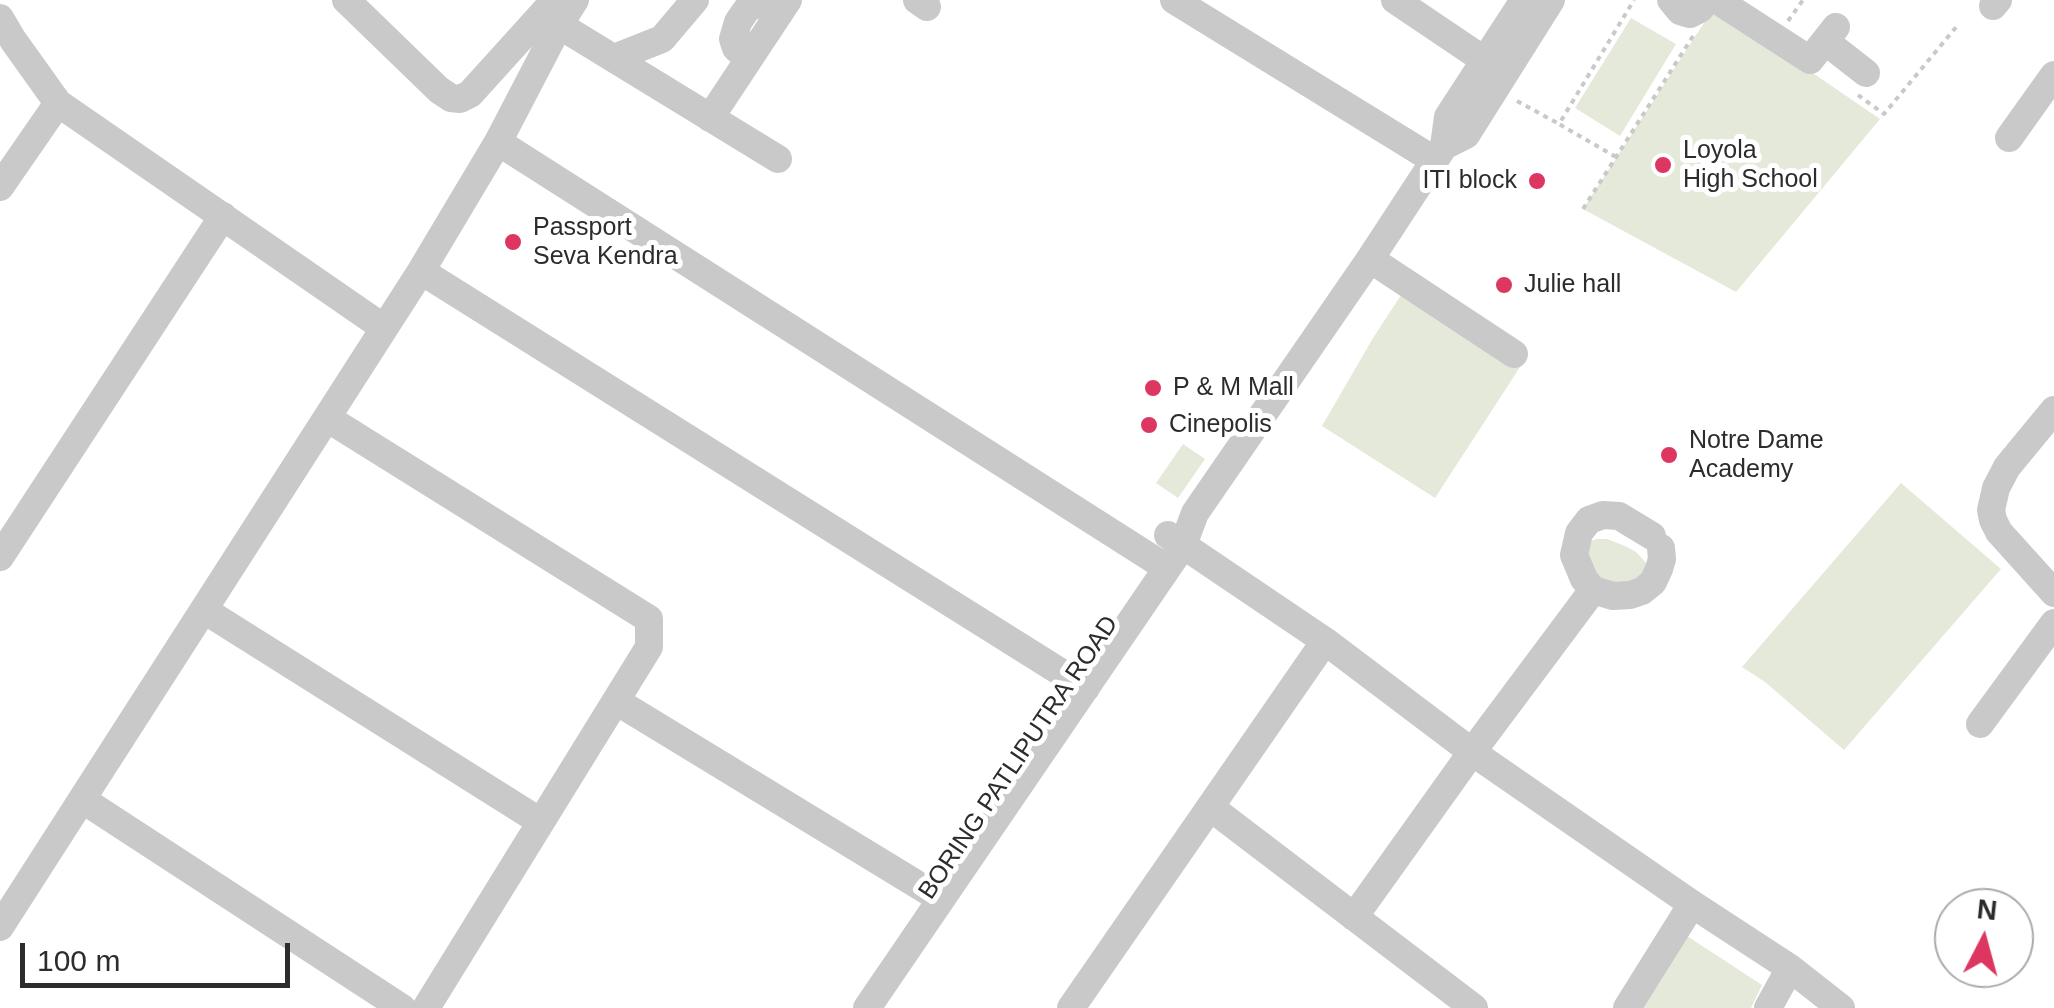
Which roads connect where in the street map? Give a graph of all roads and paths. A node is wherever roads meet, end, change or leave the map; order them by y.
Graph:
1 (346, 0) edge
2 (576, 0) edge
3 (695, 0) edge
4 (1174, 0) edge
5 (1395, 0) edge
6 (1524, 0) edge
7 (1551, 0) edge
8 (1634, 0) edge
9 (1672, 0) edge
10 (1706, 0) edge
11 (1717, 0) edge
12 (784, 7) edge
13 (557, 13) edge
14 (0, 18) edge
15 (1698, 30) dead end
16 (614, 58) junction
17 (1495, 58) junction
18 (1866, 73) dead end
19 (2054, 75) edge
20 (1517, 101) dead end
21 (58, 104) junction
22 (710, 118) junction
23 (1559, 124) junction
24 (2009, 138) dead end
25 (498, 142) junction
26 (1439, 153) junction
27 (1616, 157) junction
28 (778, 160) dead end
29 (0, 186) edge
30 (1583, 208) dead end
31 (224, 216) junction
32 (1370, 259) junction
33 (421, 271) junction
34 (384, 328) junction
35 (1514, 354) dead end
36 (2054, 410) edge
37 (327, 418) junction
38 (1168, 552) junction
39 (0, 557) edge
40 (1594, 590) junction
41 (2054, 593) edge
42 (204, 610) junction
43 (2054, 623) edge
44 (1324, 641) junction
45 (1080, 684) junction
46 (616, 701) junction
47 (1980, 724) dead end
48 (1472, 752) junction
49 (83, 800) junction
50 (1210, 807) junction
51 (541, 822) junction
52 (935, 895) junction
53 (1692, 904) junction
54 (1354, 916) junction
55 (0, 927) edge
56 (1790, 968) junction
57 (402, 1008) edge
58 (426, 1008) edge
59 (848, 1008) edge
60 (867, 1008) edge
61 (1071, 1008) edge
62 (1474, 1008) edge
63 (1627, 1008) edge
64 (1768, 1008) edge
65 (1841, 1008) edge

1 - 13 street
2 - 13 street
3 - 16 street
4 - 26 street
5 - 17 street
6 - 17 street
7 - 17 street
8 - 23 path
9 - 10 street
11 - 18 street
12 - 22 street
13 - 16 street
13 - 25 street
14 - 21 street
15 - 27 path
16 - 22 street
17 - 26 street
19 - 24 street
20 - 23 path
21 - 29 street
21 - 31 street
22 - 28 street
23 - 27 path
25 - 33 street
25 - 38 street
26 - 32 street
27 - 30 path
31 - 34 street
31 - 39 street
32 - 35 street
32 - 38 street
33 - 34 street
33 - 45 street
34 - 37 street
36 - 41 street
37 - 42 street
37 - 46 street
38 - 44 street
38 - 45 street
40 - 40 street
40 - 48 street
42 - 49 street
42 - 51 street
43 - 47 street
44 - 48 street
44 - 50 street
45 - 52 street
46 - 51 street
46 - 52 street
48 - 53 street
48 - 54 street
49 - 55 street
49 - 57 street
50 - 54 street
50 - 61 street
51 - 58 street
52 - 59 street, BORING PATLIPUTRA ROAD
52 - 60 street
53 - 56 street
53 - 63 street
54 - 62 street
56 - 64 street
56 - 65 street

